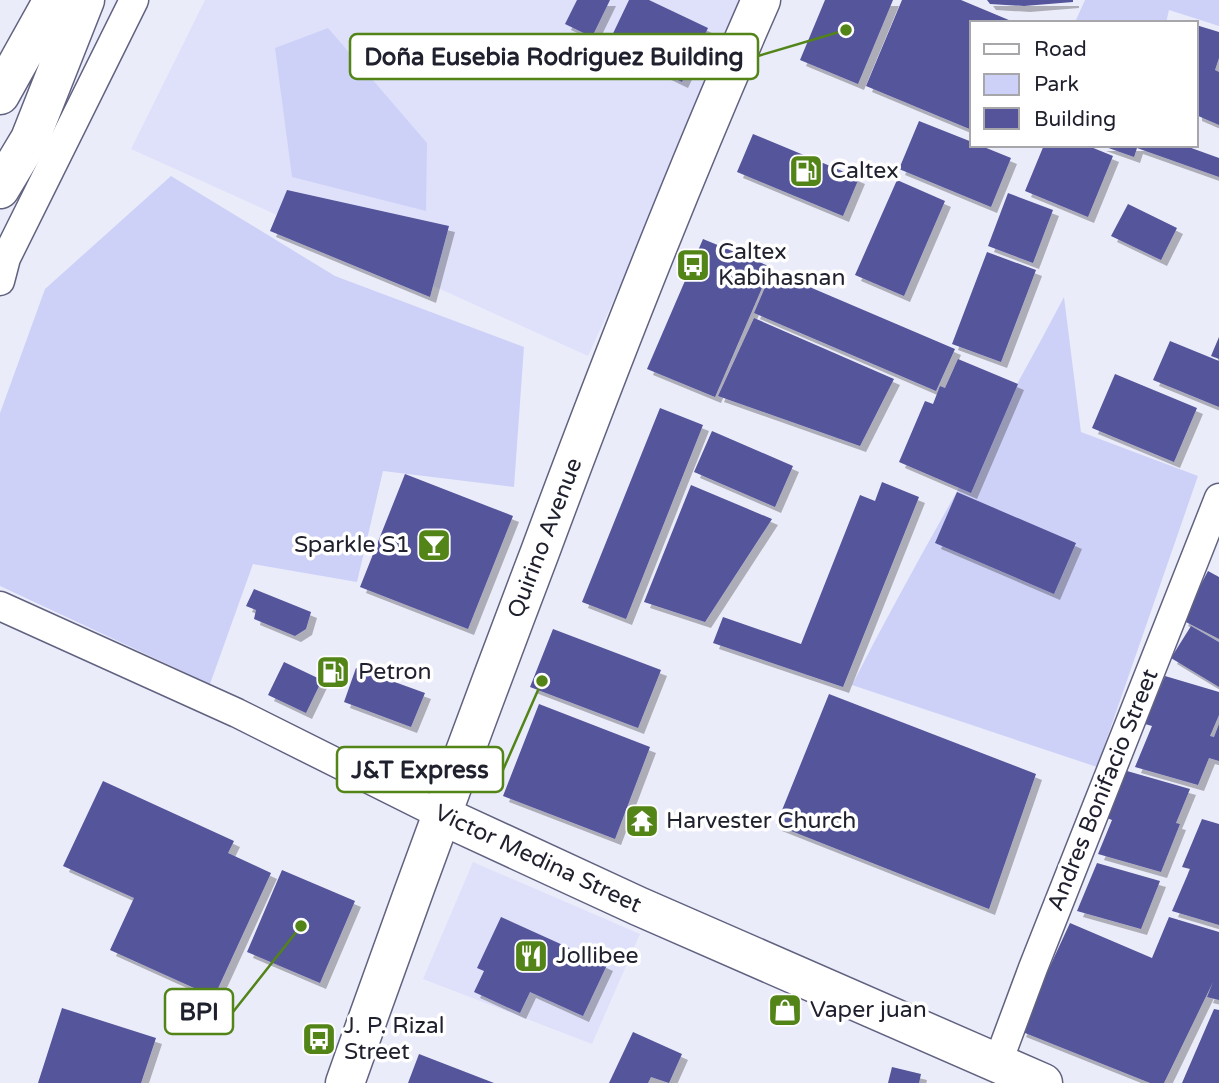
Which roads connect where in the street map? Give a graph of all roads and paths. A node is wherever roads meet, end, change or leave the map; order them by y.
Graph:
1 (53, 0) edge
2 (85, 0) edge
3 (134, 0) edge
4 (761, 0) edge
5 (0, 94) edge
6 (0, 189) edge
7 (0, 281) edge
8 (1219, 498) edge
9 (0, 606) edge
10 (441, 815) junction
11 (994, 1073) edge
12 (345, 1083) edge
13 (1043, 1083) edge

1 - 5 main road
2 - 6 main road
3 - 7 street
4 - 10 main road, Quirino Avenue
8 - 11 street, Andres Bonifacio Street
9 - 10 street, Victor Medina Street
10 - 11 main road, Victor Medina Street
10 - 12 main road, Quirino Avenue
11 - 13 main road, Victor Medina Street

